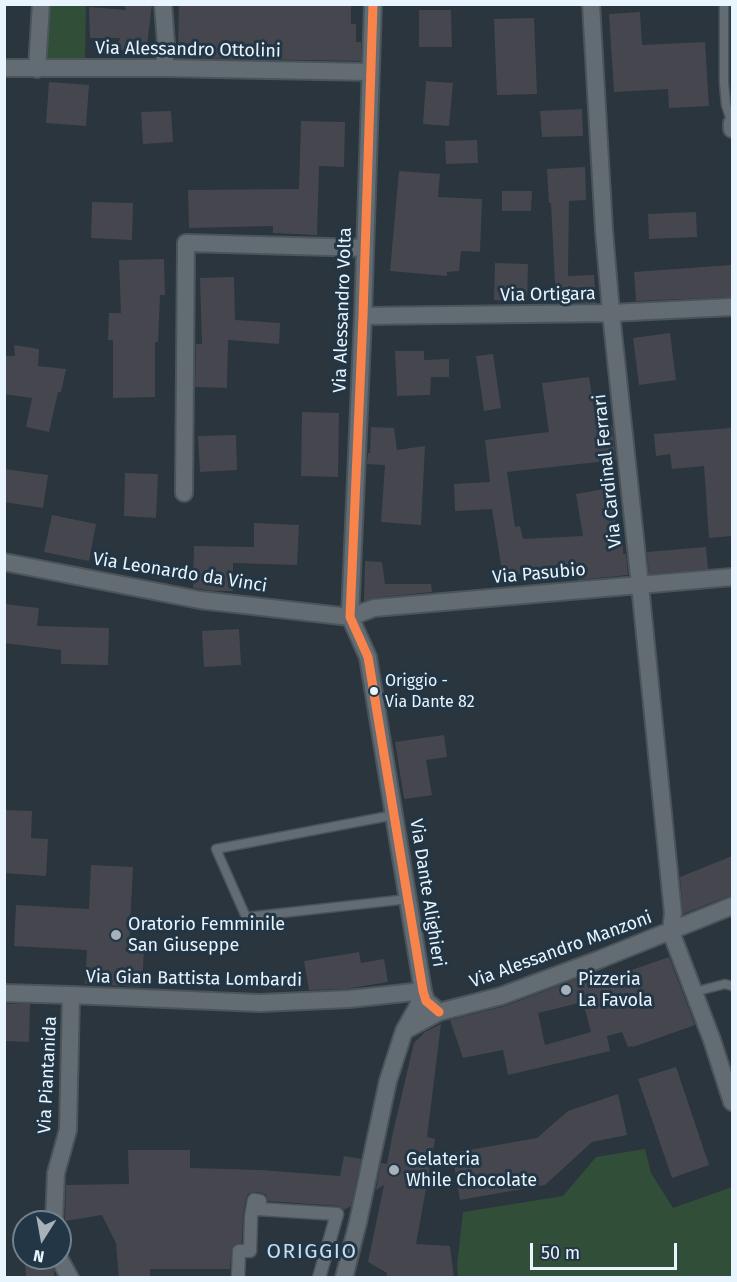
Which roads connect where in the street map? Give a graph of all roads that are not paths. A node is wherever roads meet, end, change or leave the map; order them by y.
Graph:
1 (41, 4) edge
2 (163, 4) edge
3 (373, 4) edge
4 (591, 4) edge
5 (724, 4) edge
6 (4, 68) edge
7 (164, 68) junction
8 (37, 69) junction
9 (371, 72) junction
10 (732, 125) edge
11 (365, 248) junction
12 (732, 307) edge
13 (611, 313) junction
14 (363, 316) junction
15 (184, 493) dead end
16 (4, 562) edge
17 (732, 578) edge
18 (640, 585) junction
19 (350, 617) junction
20 (394, 815) junction
21 (408, 899) junction
22 (732, 906) edge
23 (671, 932) junction
24 (732, 986) edge
25 (423, 991) junction
26 (694, 992) junction
27 (4, 993) edge
28 (71, 995) junction
29 (439, 1012) junction
30 (404, 1031) junction
31 (732, 1102) edge
32 (54, 1210) edge
33 (238, 1278) edge
34 (319, 1278) edge
35 (344, 1278) edge

1 - 8 street
2 - 7 street
3 - 9 street, Via Alessandro Volta
4 - 13 street, Via Cardinal Ferrari
5 - 10 lane
6 - 8 street, Via Alessandro Ottolini
7 - 8 street, Via Alessandro Ottolini
7 - 9 street, Via Alessandro Ottolini
9 - 11 street, Via Alessandro Volta
11 - 14 street, Via Alessandro Volta
11 - 15 street
12 - 13 street, Via Ortigara
13 - 14 street, Via Ortigara
13 - 18 street, Via Cardinal Ferrari
14 - 19 street, Via Alessandro Volta
16 - 19 street, Via Leonardo da Vinci
17 - 18 street, Via Pasubio
18 - 19 street, Via Pasubio
18 - 23 street, Via Cardinal Ferrari
19 - 20 street, Via Dante Alighieri
20 - 21 street, Via Dante Alighieri
20 - 21 lane
21 - 25 street, Via Dante Alighieri
22 - 23 street, Via Alessandro Manzoni
23 - 26 street
23 - 29 street, Via Alessandro Manzoni
24 - 26 lane
25 - 28 street, Via Gian Battista Lombardi
25 - 29 street
25 - 30 street, Via Dante Alighieri
26 - 31 street
27 - 28 street, Via Piantanida
28 - 32 street, Via Piantanida
29 - 30 street, Via Alessandro Manzoni
30 - 35 street, Via Dante Alighieri
33 - 34 street

